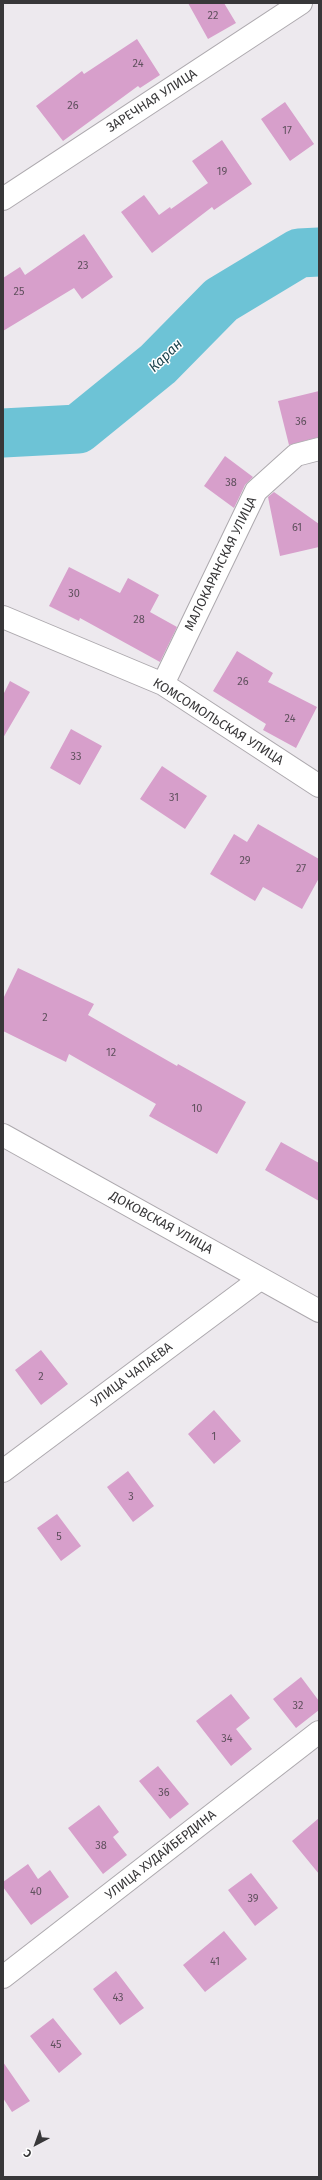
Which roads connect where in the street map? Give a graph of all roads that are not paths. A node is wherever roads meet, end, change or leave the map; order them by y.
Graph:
1 (301, 3) edge
2 (3, 199) edge
3 (319, 449) edge
4 (3, 618) edge
5 (163, 684) junction
6 (319, 786) edge
7 (3, 1135) edge
8 (260, 1279) junction
9 (319, 1311) edge
10 (3, 1471) edge
11 (319, 1732) edge
12 (3, 1977) edge

1 - 2 street, ЗАРЕЧНАЯ УЛИЦА
3 - 5 street, МАЛОКАРАНСКАЯ УЛИЦА
4 - 5 street, КОМСОМОЛЬСКАЯ УЛИЦА
5 - 6 street, КОМСОМОЛЬСКАЯ УЛИЦА
7 - 8 street, ДОКОВСКАЯ УЛИЦА
8 - 9 street, ДОКОВСКАЯ УЛИЦА
8 - 10 street, УЛИЦА ЧАПАЕВА
11 - 12 street, УЛИЦА ХУДАЙБЕРДИНА

